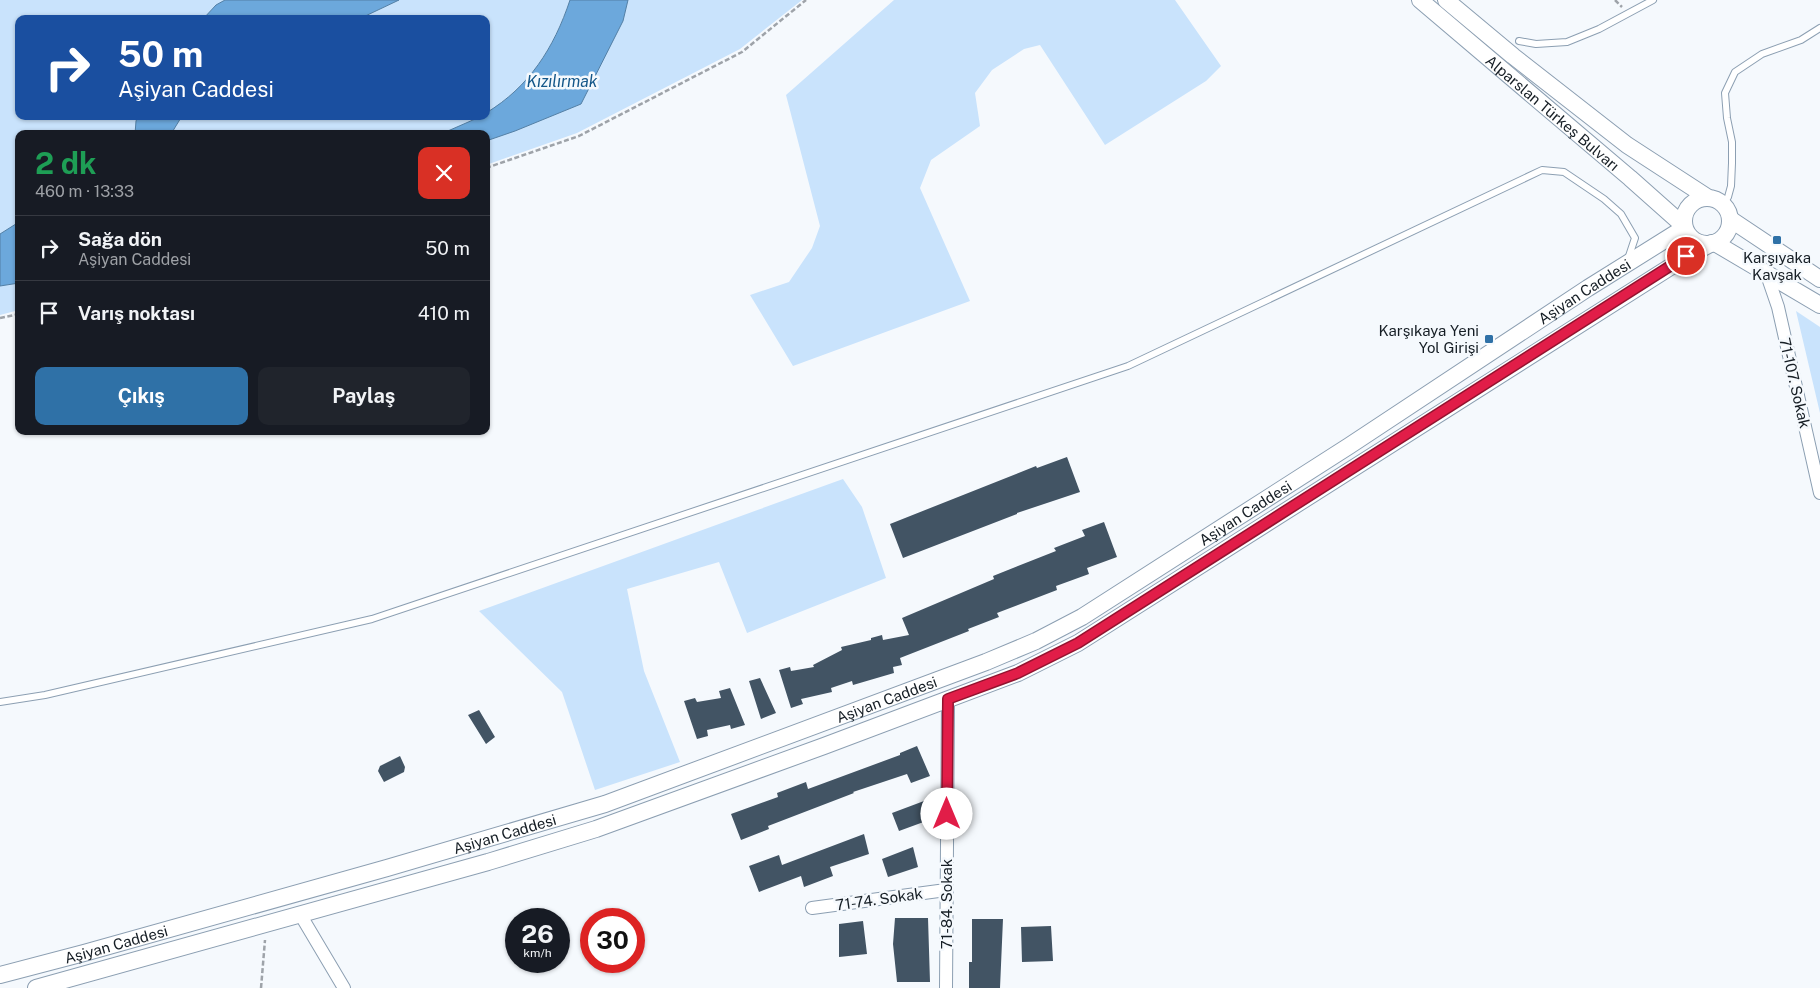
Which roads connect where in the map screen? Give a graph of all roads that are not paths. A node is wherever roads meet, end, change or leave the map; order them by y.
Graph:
1 (1420, 0) edge
2 (1446, 0) edge
3 (1653, 0) edge
4 (1820, 28) edge
5 (1518, 41) dead end
6 (1707, 197) junction
7 (1723, 204) junction
8 (1730, 219) junction
9 (1684, 227) junction
10 (1713, 243) junction
11 (1627, 263) junction
12 (1767, 274) junction
13 (1820, 279) edge
14 (1820, 306) edge
15 (1820, 493) edge
16 (948, 699) junction
17 (0, 702) edge
18 (946, 890) junction
19 (812, 908) dead end
20 (300, 914) junction
21 (0, 975) edge
22 (36, 988) edge
23 (344, 988) edge
24 (946, 988) edge

1 - 9 street, Alparslan Türkeş Bulvarı
2 - 6 street, Alparslan Türkeş Bulvarı
3 - 5 lane
4 - 7 lane
6 - 7 street
6 - 9 street
7 - 8 street
8 - 10 street
8 - 13 street
9 - 10 street
9 - 11 street, Aşiyan Caddesi
10 - 12 street
10 - 16 street, Aşiyan Caddesi
11 - 17 lane
11 - 21 street, Aşiyan Caddesi
12 - 14 street
12 - 15 street, 71-107. Sokak
16 - 18 street, 71-84. Sokak
16 - 20 street, Aşiyan Caddesi
18 - 19 street, 71-74. Sokak
18 - 24 street, 71-84. Sokak
20 - 22 street, Aşiyan Caddesi
20 - 23 street

